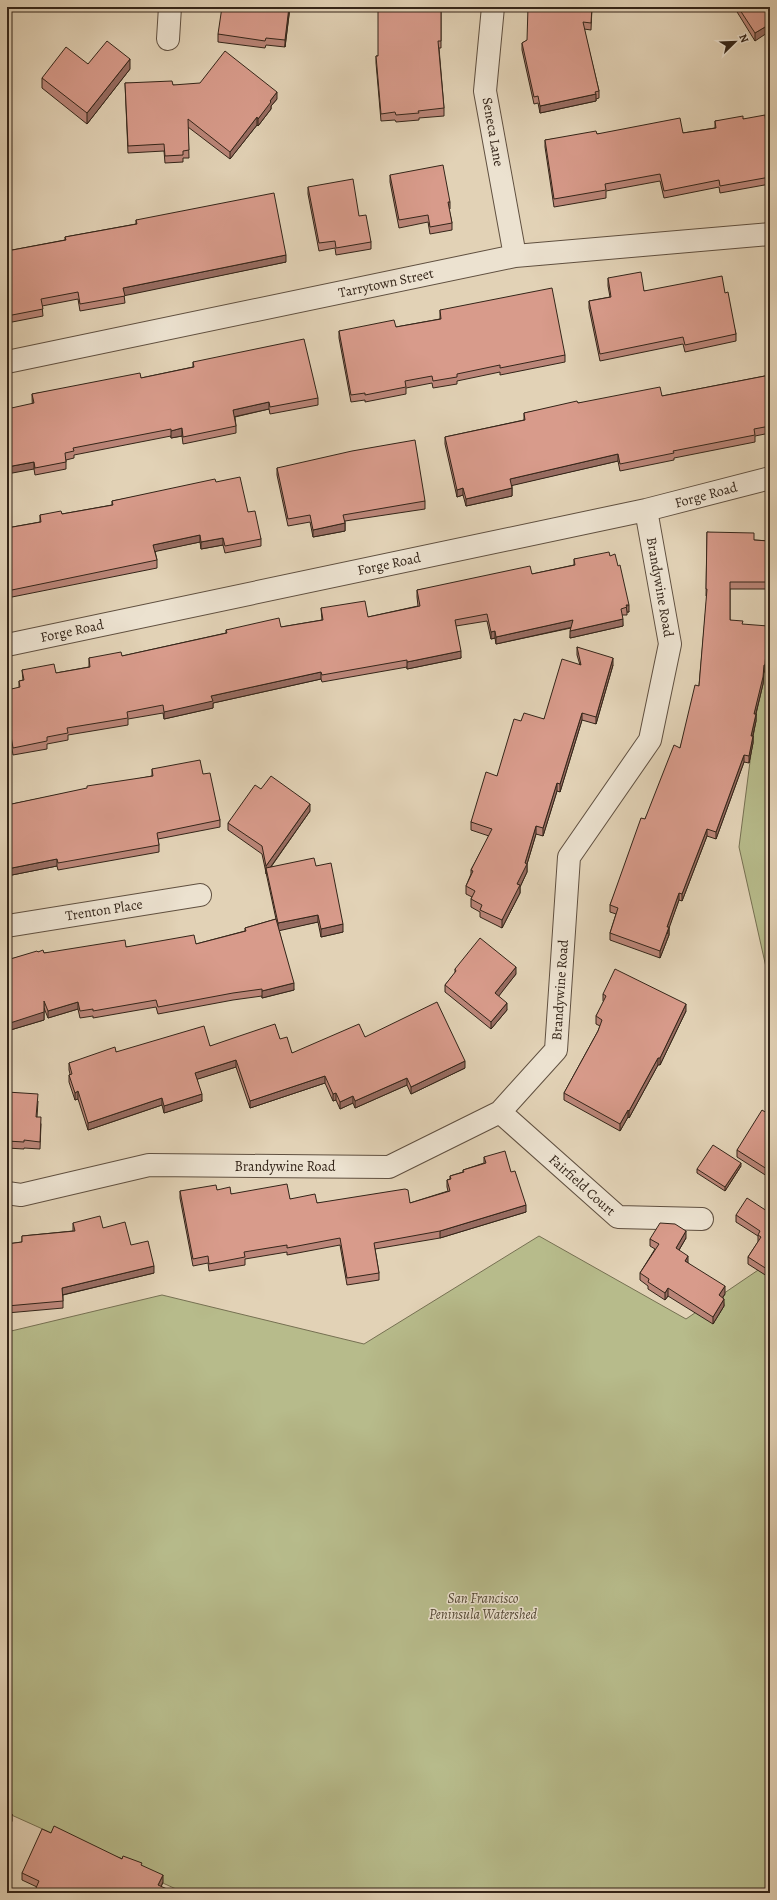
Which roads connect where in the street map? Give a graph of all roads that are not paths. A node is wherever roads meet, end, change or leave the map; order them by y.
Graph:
1 (170, 7) edge
2 (493, 7) edge
3 (168, 39) dead end
4 (770, 234) edge
5 (515, 256) junction
6 (7, 362) edge
7 (770, 478) edge
8 (646, 510) junction
9 (7, 645) edge
10 (200, 895) dead end
11 (7, 926) edge
12 (500, 1112) junction
13 (7, 1193) edge
14 (702, 1219) dead end

1 - 3 street
2 - 5 street, Seneca Lane
4 - 5 street, Tarrytown Street
5 - 6 street, Tarrytown Street
7 - 8 street, Forge Road
8 - 9 street, Forge Road
8 - 12 street, Brandywine Road
10 - 11 street, Trenton Place
12 - 13 street, Brandywine Road
12 - 14 street, Fairfield Court

